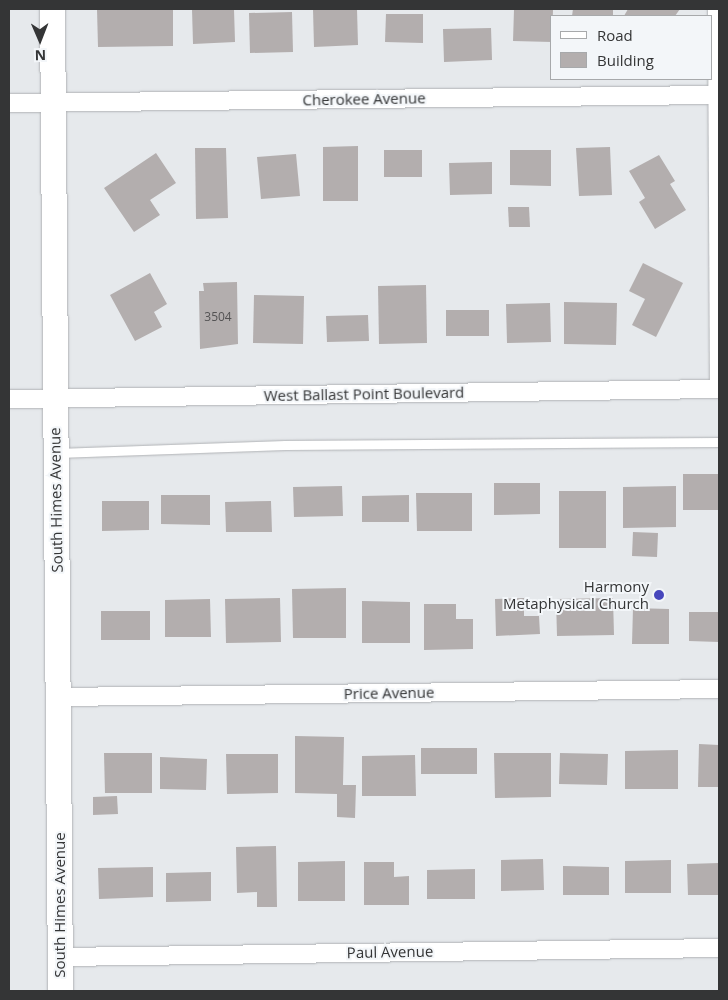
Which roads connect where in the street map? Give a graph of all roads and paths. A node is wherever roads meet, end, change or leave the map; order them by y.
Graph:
1 (52, 9) edge
2 (717, 9) edge
3 (718, 95) edge
4 (9, 103) edge
5 (53, 103) junction
6 (719, 389) edge
7 (55, 398) junction
8 (9, 399) edge
9 (719, 442) edge
10 (55, 454) junction
11 (719, 689) edge
12 (58, 697) junction
13 (719, 948) edge
14 (60, 957) junction
15 (60, 991) edge

1 - 5 street, South Himes Avenue
2 - 3 street
3 - 5 street, Cherokee Avenue
3 - 6 street
4 - 5 street, Cherokee Avenue
5 - 7 street, South Himes Avenue
6 - 7 street, West Ballast Point Boulevard
7 - 8 street, West Ballast Point Boulevard
7 - 10 street, South Himes Avenue
9 - 10 lane
10 - 12 street, South Himes Avenue
11 - 12 street, Price Avenue
12 - 14 street, South Himes Avenue
13 - 14 street, Paul Avenue
14 - 15 street, South Himes Avenue

